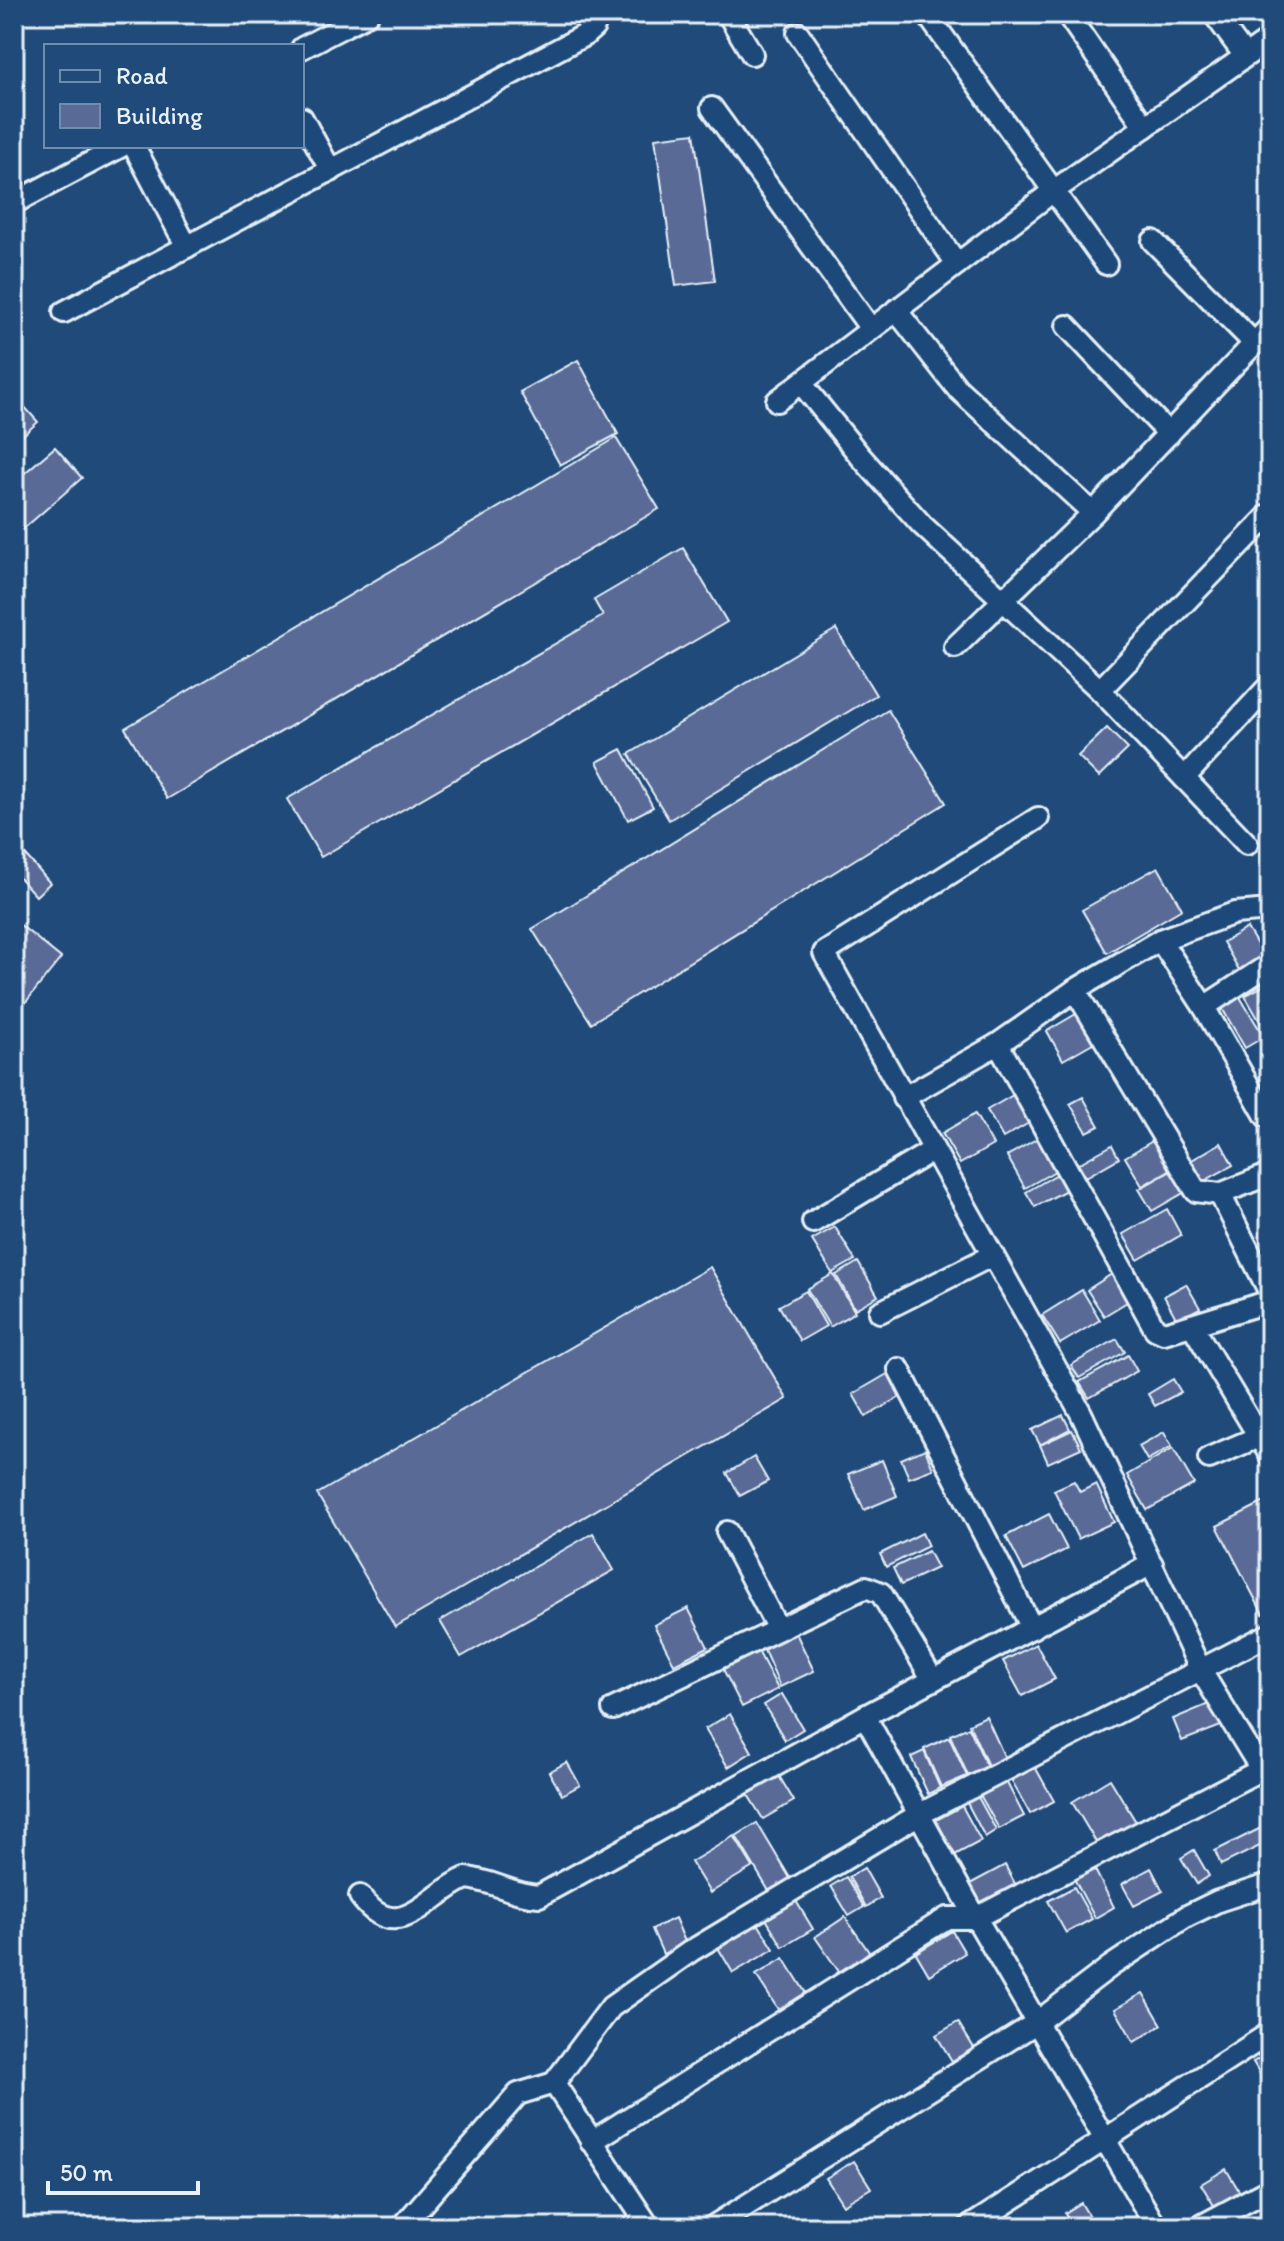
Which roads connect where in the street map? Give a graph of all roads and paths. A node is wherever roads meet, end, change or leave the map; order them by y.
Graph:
1 (368, 14) edge
2 (598, 14) edge
3 (728, 14) edge
4 (927, 14) edge
5 (1067, 14) edge
6 (1214, 14) edge
7 (798, 33) dead end
8 (1270, 39) edge
9 (304, 47) edge
10 (752, 54) dead end
11 (1245, 56) junction
12 (712, 108) dead end
13 (304, 122) edge
14 (1145, 127) junction
15 (118, 148) edge
16 (135, 148) edge
17 (331, 171) junction
18 (1052, 192) junction
19 (14, 203) edge
20 (1153, 241) dead end
21 (187, 247) junction
22 (957, 264) junction
23 (1106, 264) dead end
24 (896, 310) junction
25 (64, 312) dead end
26 (1067, 326) dead end
27 (1270, 327) edge
28 (871, 329) junction
29 (1255, 344) junction
30 (801, 383) junction
31 (777, 401) dead end
32 (1169, 434) junction
33 (1093, 513) junction
34 (1270, 514) edge
35 (1003, 601) junction
36 (955, 647) dead end
37 (1270, 685) edge
38 (1100, 690) junction
39 (1184, 778) junction
40 (1038, 818) dead end
41 (1247, 844) dead end
42 (1270, 910) edge
43 (1160, 940) junction
44 (1262, 969) dead end
45 (1075, 990) junction
46 (1204, 1007) junction
47 (998, 1044) junction
48 (1262, 1086) edge
49 (903, 1098) junction
50 (1266, 1116) dead end
51 (933, 1150) junction
52 (1270, 1174) edge
53 (1220, 1194) junction
54 (813, 1222) dead end
55 (993, 1255) junction
56 (1270, 1293) edge
57 (1270, 1301) edge
58 (880, 1312) dead end
59 (1192, 1325) junction
60 (899, 1369) dead end
61 (1265, 1434) edge
62 (1270, 1455) edge
63 (1209, 1458) dead end
64 (727, 1532) dead end
65 (1152, 1564) junction
66 (1032, 1628) junction
67 (778, 1629) junction
68 (1270, 1634) edge
69 (1201, 1671) junction
70 (933, 1680) junction
71 (613, 1709) dead end
72 (865, 1716) junction
73 (1268, 1768) edge
74 (918, 1815) junction
75 (1270, 1884) edge
76 (360, 1896) dead end
77 (976, 1918) junction
78 (1036, 2023) junction
79 (1270, 2033) edge
80 (554, 2083) junction
81 (1105, 2139) junction
82 (591, 2142) junction
83 (1270, 2189) edge
84 (402, 2227) edge
85 (649, 2227) edge
86 (712, 2227) edge
87 (969, 2227) edge
88 (1156, 2227) edge
89 (1199, 2227) edge

1 - 9 street
2 - 17 street
3 - 10 street
4 - 18 street
5 - 14 street
6 - 11 street
7 - 22 street
8 - 11 street
11 - 14 street
12 - 28 street
13 - 17 street
14 - 18 street
15 - 19 street
16 - 21 street
17 - 21 street
18 - 22 street
18 - 23 street
20 - 29 street
21 - 25 street
22 - 24 street
24 - 28 street
24 - 33 street
26 - 32 street
27 - 29 street
28 - 30 street
29 - 32 street
30 - 31 street
30 - 35 street
32 - 33 street
33 - 35 street
34 - 38 street
35 - 36 street
35 - 38 street
37 - 39 street
38 - 39 street
39 - 41 street
40 - 49 street
42 - 43 street
43 - 45 street
43 - 46 street
44 - 46 street
45 - 47 street
45 - 53 street
46 - 48 street
47 - 49 street
47 - 59 street
48 - 50 street
49 - 51 street
51 - 54 street
51 - 55 street
52 - 53 street
53 - 56 street
55 - 58 street
55 - 65 street
57 - 59 street
59 - 61 street
60 - 66 street
61 - 62 street
61 - 63 street
64 - 67 street
65 - 66 street
65 - 69 street
66 - 70 street
67 - 70 street
67 - 71 street
68 - 69 street
69 - 73 street
69 - 74 street
70 - 72 street
72 - 74 street
72 - 76 street
73 - 77 street
74 - 77 street
74 - 80 street
75 - 78 street
77 - 78 street
77 - 82 street
78 - 81 street
78 - 86 street
79 - 81 street
80 - 82 street
80 - 84 street
81 - 87 street
81 - 88 street
82 - 85 street
83 - 89 street

